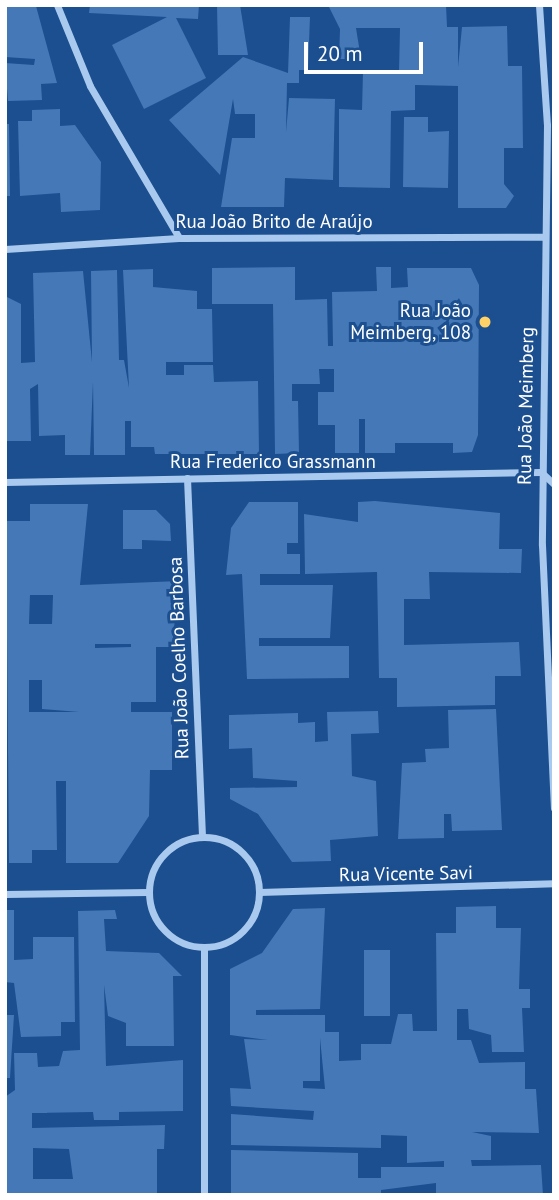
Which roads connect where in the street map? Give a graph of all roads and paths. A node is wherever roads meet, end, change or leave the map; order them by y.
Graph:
1 (57, 5) edge
2 (539, 5) edge
3 (550, 127) edge
4 (544, 237) junction
5 (179, 238) junction
6 (5, 249) edge
7 (541, 472) junction
8 (187, 478) junction
9 (5, 482) edge
10 (554, 484) edge
11 (554, 808) edge
12 (202, 836) junction
13 (554, 883) edge
14 (148, 892) junction
15 (259, 892) junction
16 (5, 894) edge
17 (204, 948) junction
18 (204, 1195) edge

1 - 5 street
2 - 3 street, Rua João Meimberg
3 - 4 street, Rua João Meimberg
4 - 5 street, Rua João Brito de Araújo
4 - 7 street, Rua João Meimberg
5 - 6 street, Rua João Brito de Araújo
7 - 8 street, Rua Frederico Grassmann
7 - 10 street
7 - 11 street, Rua João Meimberg
8 - 9 street, Rua Frederico Grassmann
8 - 12 street, Rua João Coelho Barbosa
12 - 14 street
12 - 15 street
13 - 15 street, Rua Vicente Savi
14 - 16 street
14 - 17 street
15 - 17 street
17 - 18 street

